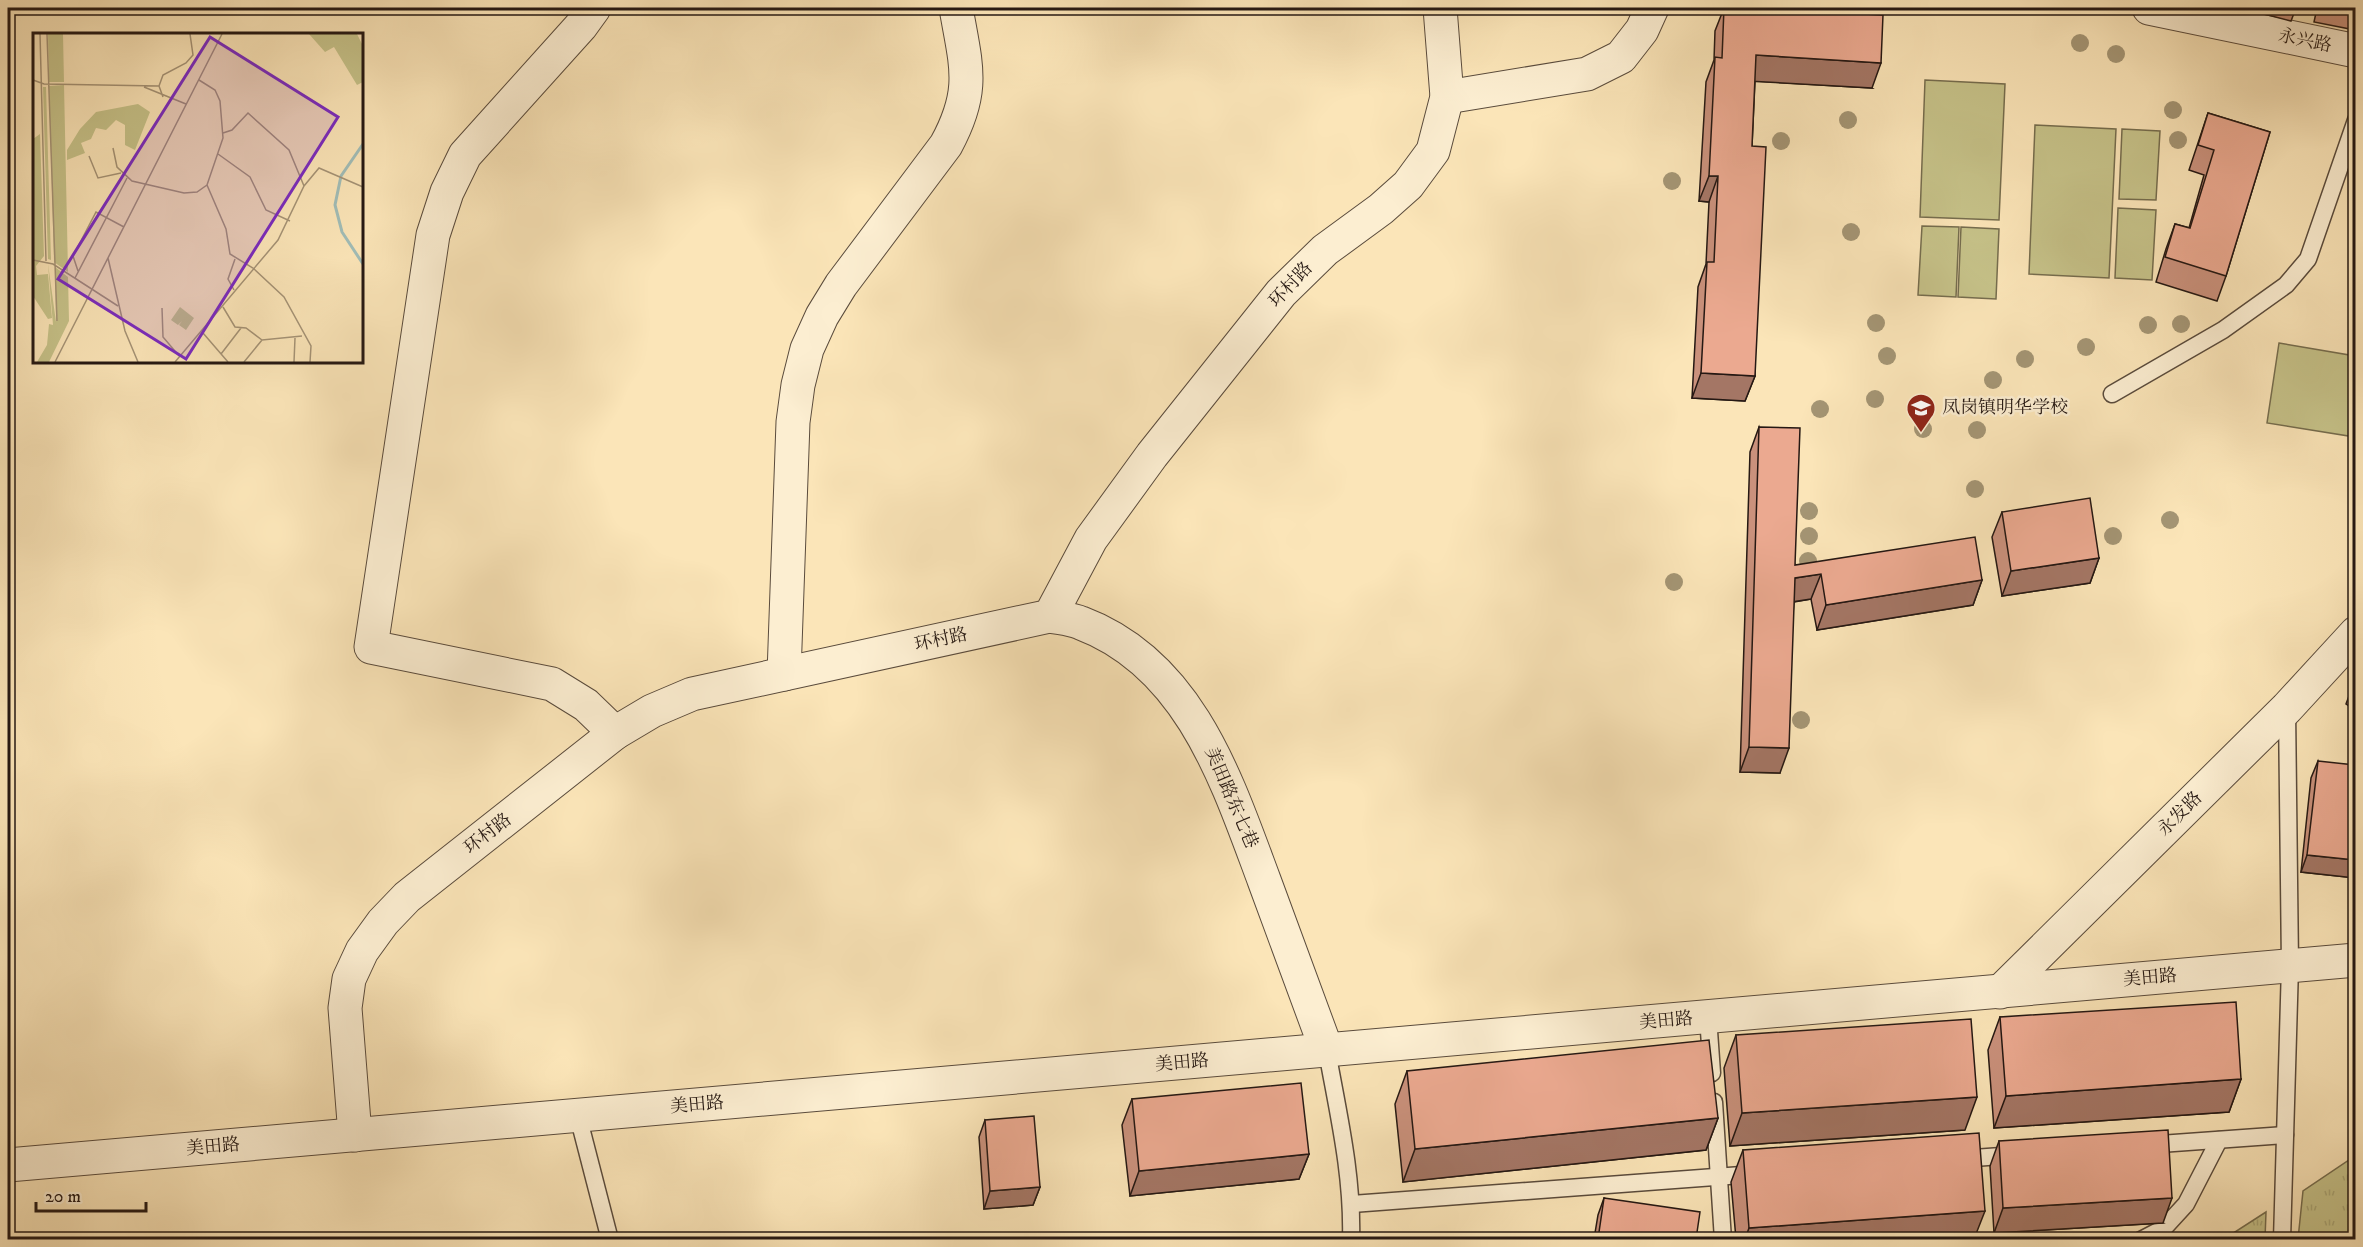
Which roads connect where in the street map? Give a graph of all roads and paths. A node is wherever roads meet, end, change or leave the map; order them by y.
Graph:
1 (594, 8) edge
2 (957, 8) edge
3 (1440, 8) edge
4 (1652, 8) edge
5 (2149, 8) edge
6 (2355, 51) edge
7 (1447, 98) junction
8 (2355, 120) edge
9 (2112, 394) dead end
10 (1050, 616) junction
11 (2355, 633) edge
12 (784, 674) junction
13 (2287, 708) junction
14 (615, 733) junction
15 (2355, 960) edge
16 (2290, 966) junction
17 (2000, 992) junction
18 (1708, 1017) junction
19 (1327, 1051) junction
20 (578, 1116) junction
21 (355, 1135) junction
22 (2285, 1135) junction
23 (2219, 1140) junction
24 (2124, 1147) edge
25 (2028, 1154) edge
26 (1945, 1160) edge
27 (8, 1165) edge
28 (1766, 1173) edge
29 (1719, 1177) junction
30 (1352, 1204) junction
31 (609, 1239) edge
32 (1351, 1239) edge
33 (1723, 1239) edge
34 (2141, 1239) edge
35 (2282, 1239) edge

1 - 14 street
2 - 12 street
3 - 7 street, 环村路
4 - 7 street
5 - 6 street, 永兴路
7 - 10 street, 环村路
8 - 9 lane
10 - 12 street, 环村路
10 - 19 street, 美田路东七巷
11 - 13 street, 永发路
12 - 14 street, 环村路
13 - 16 lane
13 - 17 street, 永发路
14 - 21 street, 环村路
15 - 16 street, 美田路
16 - 17 street, 美田路
16 - 22 lane
17 - 18 street, 美田路
18 - 19 street, 美田路
18 - 29 lane
19 - 20 street, 美田路
19 - 30 lane
20 - 21 street, 美田路
20 - 31 lane
21 - 27 street, 美田路
22 - 23 lane
22 - 35 lane
23 - 24 lane
23 - 34 lane
25 - 26 lane
28 - 29 lane
29 - 30 lane
29 - 33 lane
30 - 32 lane

